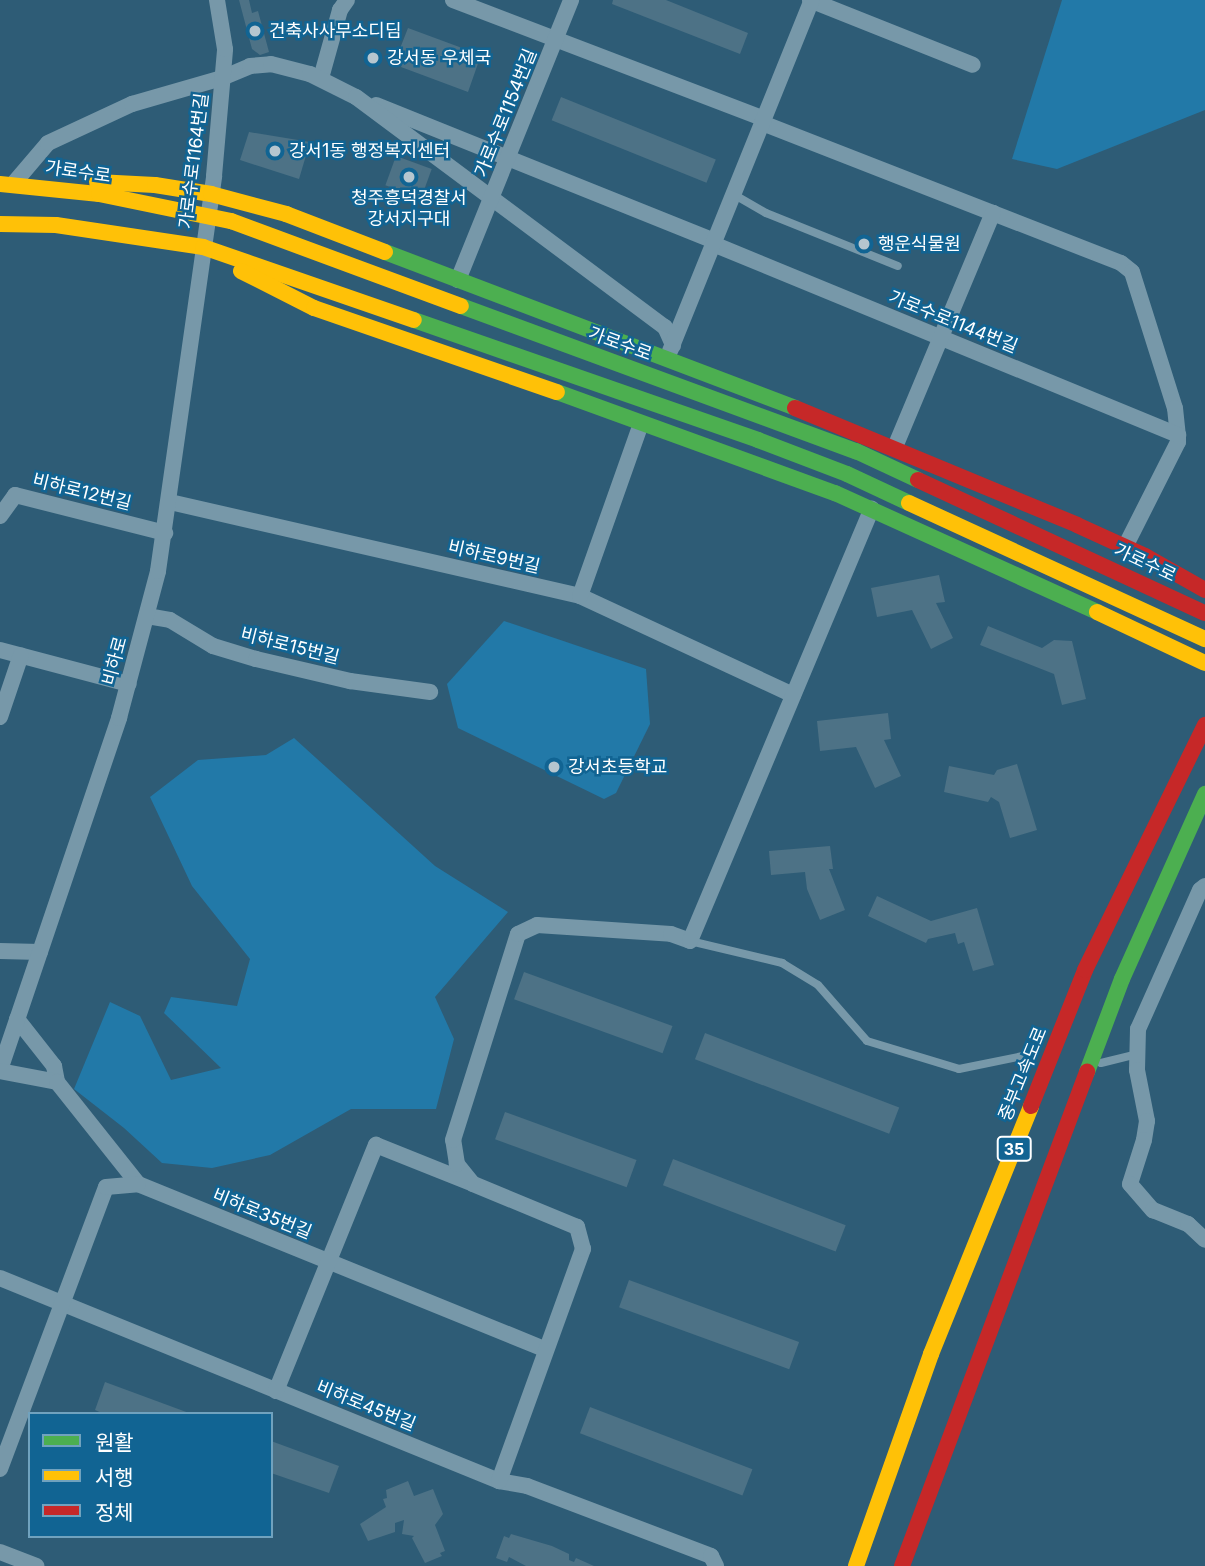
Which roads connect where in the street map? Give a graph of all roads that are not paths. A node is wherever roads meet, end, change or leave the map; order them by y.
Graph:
1 (217, 0) edge
2 (347, 0) edge
3 (453, 0) edge
4 (571, 0) edge
5 (811, 0) edge
6 (556, 39) junction
7 (973, 65) dead end
8 (222, 78) junction
9 (321, 78) junction
10 (356, 97) junction
11 (763, 121) junction
12 (509, 158) junction
13 (4, 182) edge
14 (211, 194) junction
15 (733, 194) junction
16 (491, 200) junction
17 (100, 212) junction
18 (993, 214) junction
19 (207, 215) junction
20 (0, 224) edge
21 (714, 243) junction
22 (202, 247) junction
23 (898, 266) dead end
24 (458, 280) junction
25 (941, 337) junction
26 (670, 352) junction
27 (659, 379) junction
28 (650, 402) junction
29 (641, 424) junction
30 (1178, 435) junction
31 (895, 447) junction
32 (7, 493) edge
33 (170, 502) junction
34 (872, 509) junction
35 (0, 516) edge
36 (165, 533) junction
37 (1125, 547) junction
38 (1205, 590) edge
39 (580, 596) junction
40 (1205, 612) edge
41 (147, 616) junction
42 (1205, 639) edge
43 (0, 650) edge
44 (21, 655) junction
45 (1205, 663) edge
46 (129, 684) junction
47 (430, 692) dead end
48 (793, 695) junction
49 (0, 717) edge
50 (1205, 725) edge
51 (1205, 794) edge
52 (1205, 886) edge
53 (690, 940) junction
54 (0, 951) edge
55 (40, 952) junction
56 (17, 1019) junction
57 (1136, 1054) junction
58 (1023, 1056) dead end
59 (1101, 1063) dead end
60 (0, 1071) edge
61 (57, 1082) junction
62 (138, 1184) junction
63 (473, 1184) junction
64 (1205, 1240) edge
65 (329, 1262) junction
66 (0, 1278) edge
67 (63, 1304) junction
68 (546, 1350) junction
69 (276, 1391) junction
70 (0, 1469) edge
71 (499, 1481) junction
72 (0, 1552) edge
73 (37, 1566) edge
74 (716, 1566) edge
75 (856, 1566) edge
76 (902, 1566) edge

1 - 8 street, 가로수로1164번길
2 - 9 street
3 - 6 street, 가로수로1154번길
4 - 6 street, 가로수로1154번길
5 - 7 street
5 - 11 street
6 - 11 street
6 - 12 street, 가로수로1154번길
8 - 9 street, 가로수로1164번길
8 - 13 street, 가로수로1164번길
8 - 14 street, 가로수로1164번길
9 - 10 street, 가로수로1164번길
10 - 12 street, 가로수로1144번길
10 - 16 street, 가로수로1154번길
11 - 15 street
11 - 18 street
12 - 16 street, 가로수로1154번길
12 - 21 street, 가로수로1144번길
13 - 14 main road
13 - 17 main road, 가로수로
14 - 19 street, 가로수로1164번길
14 - 24 main road
15 - 21 street
15 - 23 lane
16 - 24 street, 가로수로1154번길
16 - 26 street, 가로수로1154번길
17 - 19 main road, 가로수로
17 - 20 main road, 가로수로
17 - 22 main road, 가로수로
18 - 25 street
18 - 30 street
19 - 22 street, 가로수로1164번길
19 - 27 main road, 가로수로
21 - 25 street, 가로수로1144번길
21 - 26 street
22 - 28 main road, 가로수로
22 - 29 main road, 가로수로
22 - 33 street, 비하로
24 - 26 main road
25 - 30 street, 가로수로1144번길
25 - 31 street
26 - 27 street
26 - 31 main road
27 - 28 street
27 - 40 main road, 가로수로
28 - 42 main road, 가로수로
29 - 34 main road, 가로수로
29 - 39 street
30 - 37 street
31 - 37 main road
32 - 35 street, 비하로12번길
32 - 36 street, 비하로12번길
33 - 36 street, 비하로
33 - 39 street, 비하로9번길
34 - 45 main road, 가로수로
34 - 48 street
36 - 41 street, 비하로
37 - 38 main road
39 - 48 street, 비하로9번길
41 - 46 street, 비하로
41 - 47 street, 비하로15번길
43 - 44 street
44 - 46 street
44 - 49 street
46 - 55 street, 비하로
48 - 53 street
50 - 75 main road, 중부고속도로 / 35
51 - 76 main road, 35
52 - 57 street
53 - 58 lane
53 - 63 street
54 - 55 street
55 - 56 street, 비하로
56 - 60 street, 비하로
56 - 61 street, 비하로35번길
57 - 59 lane
57 - 64 street
60 - 61 street
61 - 62 street, 비하로35번길
62 - 65 street, 비하로35번길
62 - 67 street
63 - 65 street
63 - 68 street
65 - 68 street, 비하로35번길
65 - 69 street
66 - 67 street, 비하로45번길
67 - 69 street, 비하로45번길
67 - 70 street
68 - 71 street
69 - 71 street, 비하로45번길
71 - 74 street, 비하로45번길
72 - 73 street

